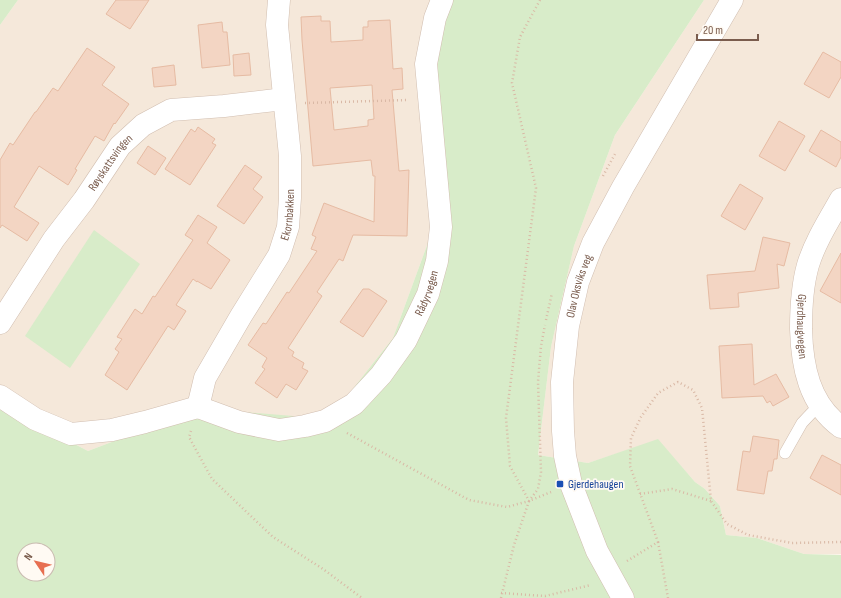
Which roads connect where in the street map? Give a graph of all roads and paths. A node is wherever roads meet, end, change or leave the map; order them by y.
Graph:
1 (279, 0) edge
2 (442, 0) edge
3 (540, 0) edge
4 (732, 0) edge
5 (428, 99) junction
6 (284, 101) junction
7 (617, 151) dead end
8 (602, 178) dead end
9 (841, 199) edge
10 (554, 286) dead end
11 (0, 323) edge
12 (0, 396) edge
13 (820, 404) junction
14 (198, 407) junction
15 (325, 421) junction
16 (841, 427) edge
17 (785, 453) dead end
18 (571, 484) junction
19 (640, 494) junction
20 (529, 501) junction
21 (711, 501) junction
22 (658, 542) junction
23 (841, 542) edge
24 (624, 564) dead end
25 (595, 584) dead end
26 (501, 593) junction
27 (362, 598) edge
28 (501, 598) edge
29 (624, 598) edge
30 (668, 598) edge

1 - 6 street, Ekornbakken
2 - 5 street, Rådyrvegen
3 - 20 path
4 - 18 street, Olav Oksviks veg
5 - 6 path
5 - 15 street, Rådyrvegen
6 - 11 street, Røyskattsvingen
6 - 14 street, Ekornbakken
7 - 8 path
9 - 13 street, Gjerdhaugvegen
10 - 20 path
12 - 14 street
13 - 16 street, Gjerdhaugvegen
13 - 17 lane
14 - 15 street, Rådyrvegen
14 - 27 path
15 - 20 path
18 - 20 path
18 - 29 street, Olav Oksviks veg
19 - 21 path
19 - 21 path
19 - 22 path
20 - 26 path
21 - 23 path
22 - 24 path
22 - 30 path
25 - 26 path
26 - 28 path

